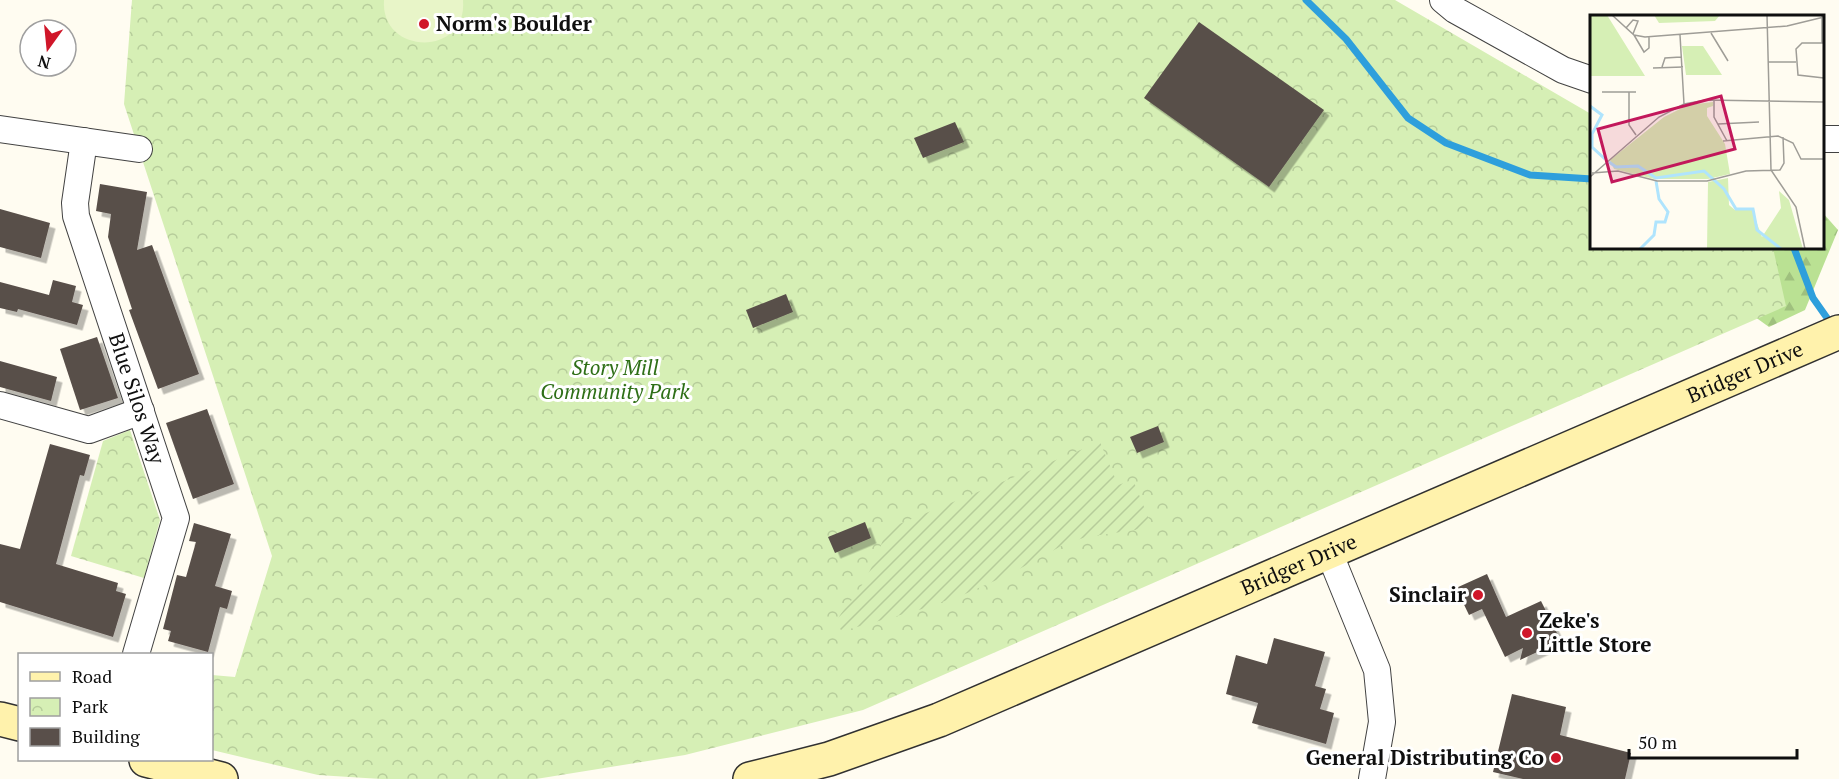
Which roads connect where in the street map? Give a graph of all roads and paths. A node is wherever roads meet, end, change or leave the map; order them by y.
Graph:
1 (1443, 0) edge
2 (1590, 79) edge
3 (0, 129) edge
4 (84, 141) junction
5 (139, 149) dead end
6 (1839, 332) edge
7 (0, 405) edge
8 (141, 411) junction
9 (1329, 552) junction
10 (136, 653) edge
11 (0, 719) edge
12 (18, 724) edge
13 (154, 761) edge
14 (221, 779) edge
15 (750, 779) edge
16 (1372, 779) edge

1 - 2 street
3 - 4 street
4 - 5 street
4 - 8 street, Blue Silos Way
6 - 9 main road, Bridger Drive
7 - 8 street
8 - 10 street, Blue Silos Way
9 - 15 main road, Bridger Drive
9 - 16 street
11 - 12 main road
13 - 14 main road

